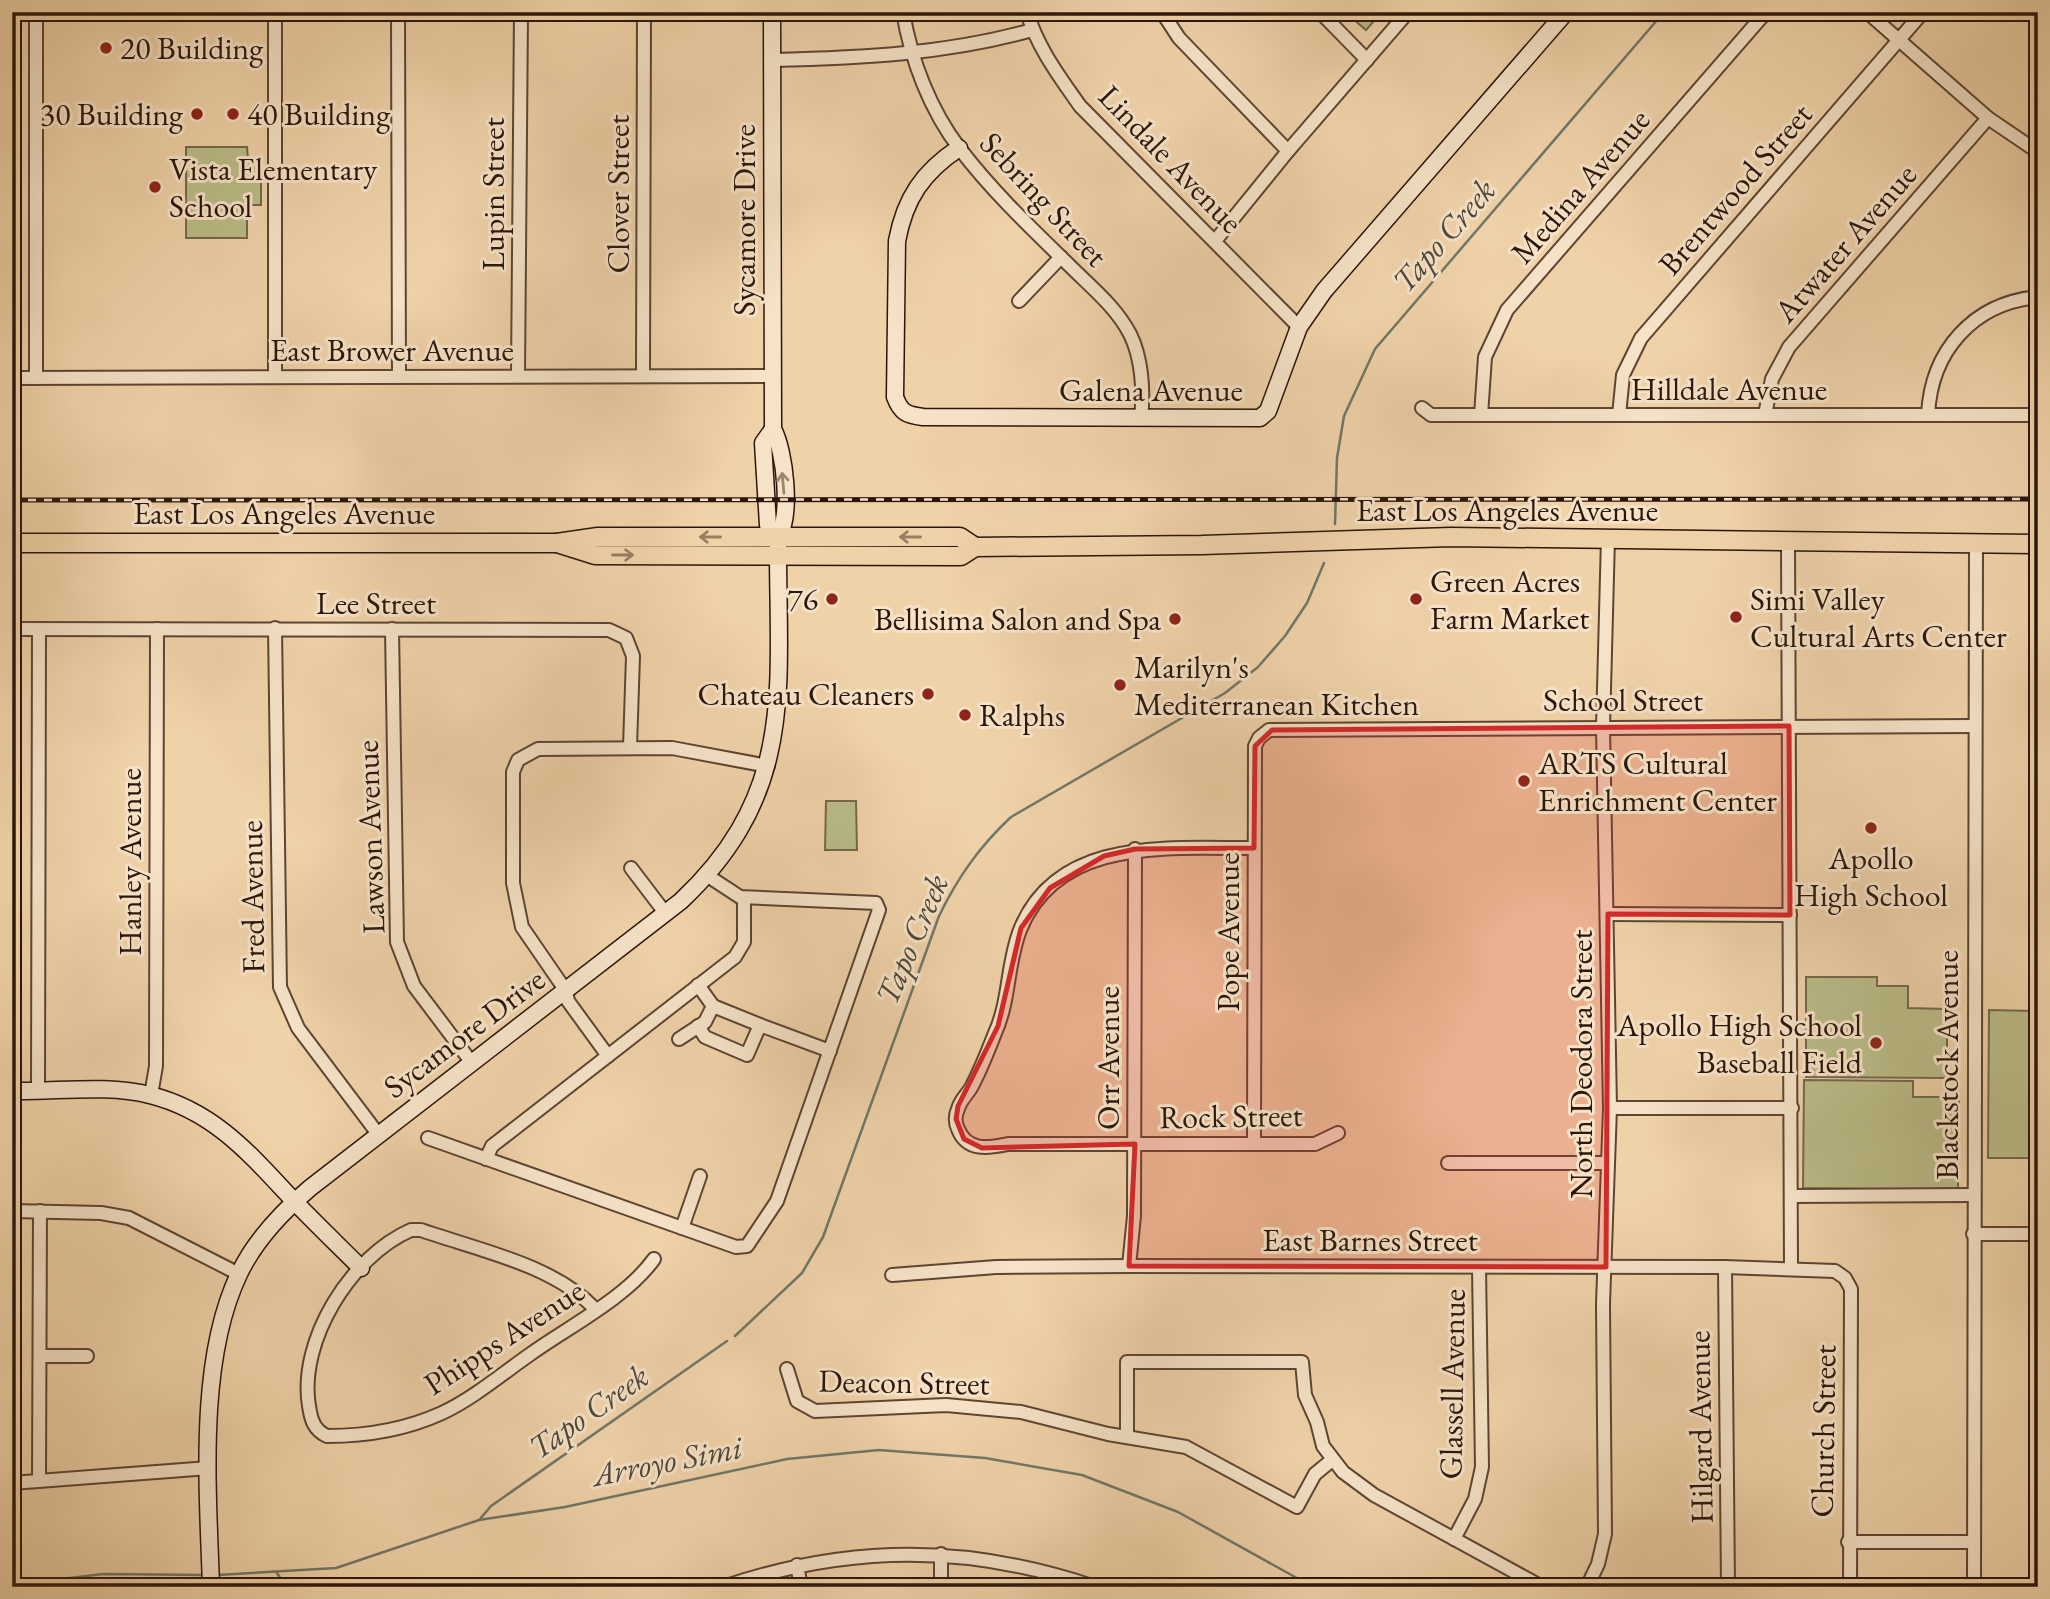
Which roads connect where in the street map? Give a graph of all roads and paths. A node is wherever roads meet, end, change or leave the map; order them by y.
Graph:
1 (36, 12) edge
2 (275, 12) edge
3 (398, 12) edge
4 (521, 12) edge
5 (645, 12) edge
6 (772, 12) edge
7 (903, 12) edge
8 (1027, 12) edge
9 (1162, 12) edge
10 (1320, 12) edge
11 (1408, 12) edge
12 (1566, 12) edge
13 (1766, 12) edge
14 (1867, 12) edge
15 (1923, 12) edge
16 (1032, 30) junction
17 (1899, 40) junction
18 (911, 53) junction
19 (772, 60) junction
20 (1367, 60) junction
21 (1989, 118) junction
22 (959, 148) junction
23 (1288, 151) junction
24 (2038, 152) edge
25 (1215, 241) junction
26 (1061, 257) junction
27 (2038, 297) edge
28 (1019, 301) dead end
29 (1299, 327) junction
30 (518, 376) junction
31 (643, 376) junction
32 (773, 376) junction
33 (275, 377) junction
34 (399, 377) junction
35 (12, 378) edge
36 (36, 378) junction
37 (1422, 408) dead end
38 (1481, 415) junction
39 (1619, 415) junction
40 (1765, 415) junction
41 (1928, 415) junction
42 (2038, 415) edge
43 (1141, 418) junction
44 (778, 537) junction
45 (1608, 538) junction
46 (12, 543) edge
47 (557, 543) junction
48 (1788, 543) junction
49 (1976, 544) junction
50 (2038, 544) edge
51 (975, 547) junction
52 (778, 555) junction
53 (275, 628) junction
54 (12, 629) edge
55 (39, 629) junction
56 (157, 629) junction
57 (392, 629) junction
58 (1603, 726) junction
59 (1789, 726) junction
60 (1974, 726) junction
61 (1272, 730) joint
62 (630, 747) junction
63 (768, 765) junction
64 (1254, 848) junction
65 (1135, 849) junction
66 (631, 868) dead end
67 (708, 876) junction
68 (744, 898) junction
69 (666, 914) junction
70 (1608, 914) junction
71 (1790, 915) junction
72 (698, 985) junction
73 (566, 991) junction
74 (713, 1006) junction
75 (760, 1025) junction
76 (698, 1026) junction
77 (679, 1038) dead end
78 (830, 1051) junction
79 (608, 1056) junction
80 (472, 1063) junction
81 (12, 1091) edge
82 (38, 1091) junction
83 (151, 1095) junction
84 (1611, 1108) junction
85 (1792, 1108) junction
86 (1338, 1133) dead end
87 (378, 1135) junction
88 (428, 1138) dead end
89 (1135, 1144) junction
90 (1254, 1144) junction
91 (486, 1159) junction
92 (1448, 1163) dead end
93 (1607, 1163) junction
94 (700, 1176) dead end
95 (1973, 1195) junction
96 (1790, 1196) junction
97 (294, 1201) junction
98 (40, 1210) junction
99 (12, 1211) edge
100 (682, 1228) junction
101 (1973, 1234) junction
102 (2038, 1234) edge
103 (654, 1259) dead end
104 (1129, 1266) junction
105 (1479, 1267) junction
106 (1606, 1267) junction
107 (1725, 1267) junction
108 (1790, 1267) junction
109 (361, 1268) junction
110 (239, 1274) junction
111 (892, 1275) dead end
112 (1845, 1278) joint
113 (595, 1309) junction
114 (41, 1356) junction
115 (87, 1356) dead end
116 (788, 1369) dead end
117 (1127, 1436) junction
118 (1332, 1460) junction
119 (209, 1468) junction
120 (39, 1481) junction
121 (12, 1483) edge
122 (1454, 1539) junction
123 (1848, 1542) junction
124 (1974, 1542) junction
125 (941, 1554) junction
126 (797, 1565) junction
127 (1061, 1581) edge
128 (211, 1587) edge
129 (723, 1587) edge
130 (801, 1587) edge
131 (941, 1587) edge
132 (1095, 1587) edge
133 (1542, 1587) edge
134 (1587, 1587) edge
135 (1728, 1587) edge
136 (1850, 1587) edge
137 (1974, 1587) edge

1 - 36 street
2 - 33 street
3 - 34 street
4 - 30 street, Lupin Street
5 - 31 street, Clover Street
6 - 19 main road, Sycamore Drive
7 - 18 street, Sebring Street
8 - 16 street, Lindale Avenue
9 - 23 street
10 - 20 street
11 - 20 street
12 - 29 main road, Galena Avenue
13 - 38 street, Medina Avenue
14 - 17 street
15 - 17 street, Brentwood Street
16 - 18 street
16 - 25 street, Lindale Avenue
17 - 21 street
17 - 39 street, Brentwood Street
18 - 19 street
18 - 22 street, Sebring Street
19 - 32 main road, Sycamore Drive
20 - 23 street
21 - 24 street
21 - 40 street, Atwater Avenue
22 - 26 street, Sebring Street
22 - 43 main road, Galena Avenue
23 - 25 street
25 - 29 street, Lindale Avenue
26 - 28 street
26 - 43 street, Sebring Street
27 - 41 street
29 - 43 main road, Galena Avenue
30 - 31 street, East Brower Avenue
30 - 34 street, East Brower Avenue
31 - 32 street, East Brower Avenue
32 - 44 main road, Sycamore Drive
33 - 34 street, East Brower Avenue
33 - 36 street, East Brower Avenue
35 - 36 street, East Brower Avenue
37 - 38 street, Hilldale Avenue
38 - 39 street, Hilldale Avenue
39 - 40 street, Hilldale Avenue
40 - 41 street, Hilldale Avenue
41 - 42 street, Hilldale Avenue
44 -> 47 main road, East Los Angeles Avenue
51 -> 44 main road, East Los Angeles Avenue
44 - 52 main road, Sycamore Drive
45 - 48 main road, East Los Angeles Avenue
45 - 51 main road, East Los Angeles Avenue
45 - 58 street, North Deodora Street
46 - 47 main road, East Los Angeles Avenue
47 -> 52 main road, East Los Angeles Avenue
48 - 49 main road, East Los Angeles Avenue
48 - 59 street
49 - 50 main road, East Los Angeles Avenue
49 - 60 street, Blackstock Avenue
51 - 52 main road, East Los Angeles Avenue
52 - 63 main road, Sycamore Drive
53 - 56 street, Lee Street
53 - 57 street, Lee Street
53 - 87 street, Fred Avenue
54 - 55 street, Lee Street
55 - 56 street, Lee Street
55 - 82 street
56 - 83 street, Hanley Avenue
57 - 62 street, Lee Street
57 - 80 street, Lawson Avenue
58 - 59 street, School Street
58 - 61 street, School Street
58 - 70 street, North Deodora Street
59 - 60 street, School Street
59 - 71 street
60 - 95 street, Blackstock Avenue
61 - 64 street, Pope Avenue
62 - 63 street
62 - 73 street
63 - 67 main road, Sycamore Drive
64 - 65 street
64 - 90 street, Pope Avenue
65 - 89 street, Orr Avenue
65 - 89 street, Rock Street
66 - 69 street
67 - 68 street
67 - 69 main road, Sycamore Drive
68 - 72 street
68 - 78 street
69 - 73 main road, Sycamore Drive
70 - 71 street
70 - 84 street, North Deodora Street
71 - 85 street
72 - 74 street
72 - 79 street
73 - 79 street
73 - 80 main road, Sycamore Drive
74 - 75 street
74 - 76 street
75 - 76 street
75 - 78 street
76 - 77 street
78 - 100 street
79 - 91 street
80 - 87 main road, Sycamore Drive
81 - 82 main road
82 - 83 main road
83 - 97 main road
84 - 85 street
84 - 93 street, North Deodora Street
85 - 96 street
86 - 90 street, Rock Street
87 - 97 main road, Sycamore Drive
88 - 91 street
89 - 90 street, Rock Street
89 - 104 street, Orr Avenue
91 - 100 street
92 - 93 street
93 - 106 street, North Deodora Street
94 - 100 street
95 - 96 street
95 - 101 street, Blackstock Avenue
96 - 108 street
97 - 109 main road
97 - 110 main road, Sycamore Drive
98 - 99 street
98 - 110 street
98 - 114 street
101 - 102 street
101 - 124 street, Blackstock Avenue
103 - 113 street, Phipps Avenue
104 - 105 street, East Barnes Street
104 - 111 street, East Barnes Street
105 - 106 street, East Barnes Street
105 - 122 street, Glassell Avenue
106 - 107 street, East Barnes Street
106 - 134 street, North Deodora Street
107 - 108 street, East Barnes Street
107 - 135 street, Hilgard Avenue
108 - 112 street, East Barnes Street
109 - 113 street
109 - 113 street, Phipps Avenue
110 - 119 main road, Sycamore Drive
112 - 123 street, Church Street
114 - 115 street
114 - 120 street
116 - 117 street, Deacon Street
117 - 118 street, Deacon Street
117 - 118 street
118 - 122 street
119 - 120 street
119 - 128 main road, Sycamore Drive
120 - 121 street
122 - 133 street
123 - 124 street
123 - 136 street, Church Street
124 - 137 street, Blackstock Avenue
125 - 126 street
125 - 127 street
125 - 131 street
126 - 129 street
126 - 130 street
127 - 132 street

